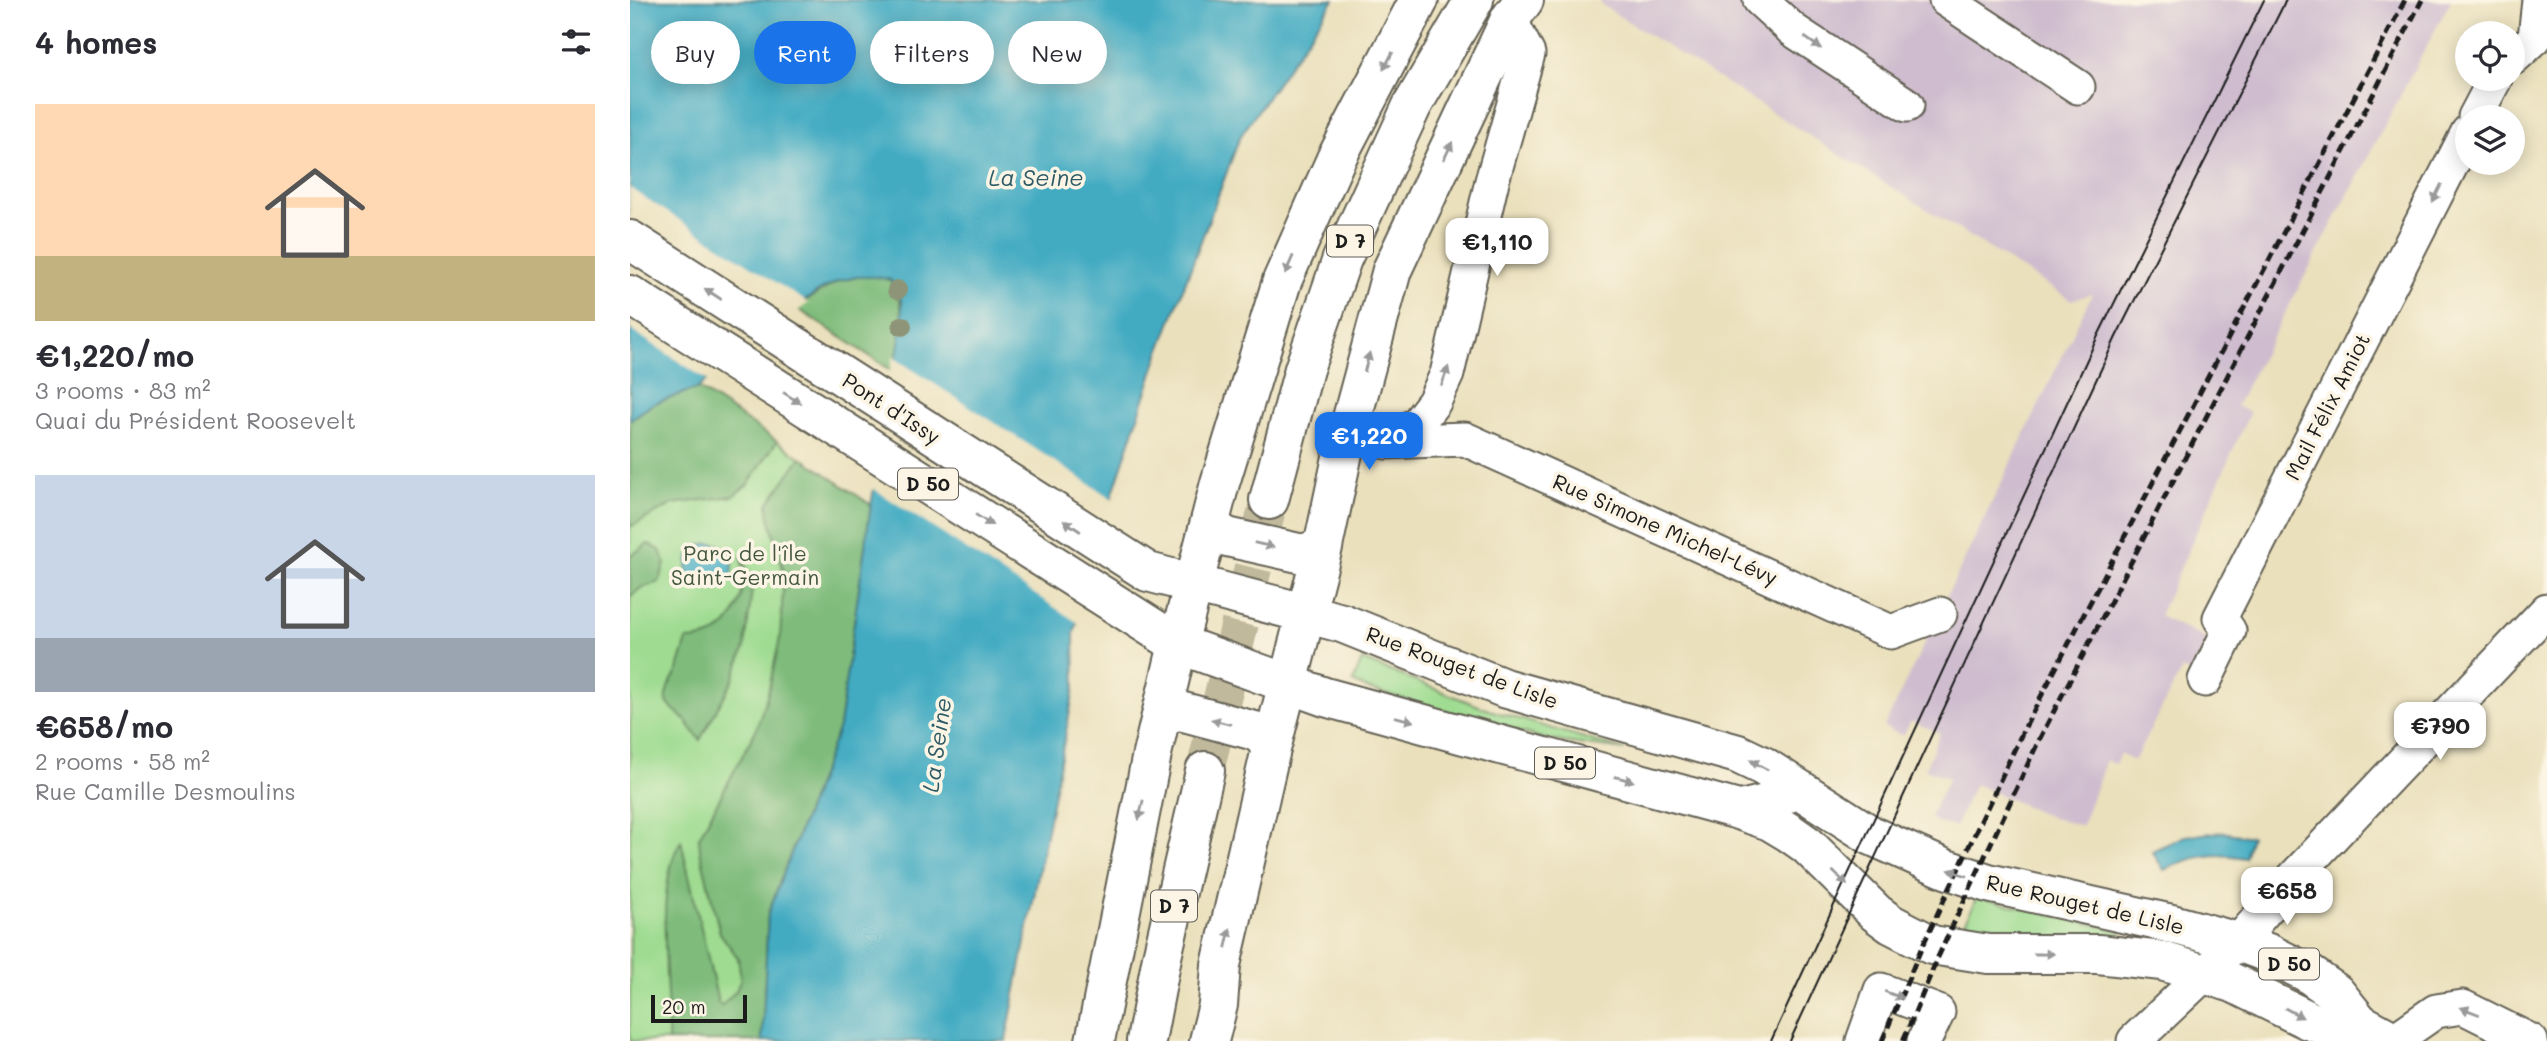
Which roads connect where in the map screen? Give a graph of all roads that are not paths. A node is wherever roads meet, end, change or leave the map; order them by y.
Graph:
1 (1419, 0) edge
2 (1474, 0) edge
3 (1760, 0) edge
4 (1946, 0) edge
5 (2539, 0) edge
6 (1517, 10) edge
7 (2532, 48) edge
8 (2078, 87) dead end
9 (1907, 105) dead end
10 (2455, 158) edge
11 (630, 240) edge
12 (630, 295) edge
13 (1385, 442) junction
14 (1345, 448) junction
15 (1269, 500) tunnel mouth
16 (1211, 521) junction
17 (1323, 547) junction
18 (1194, 586) junction
19 (2547, 610) edge
20 (1306, 614) junction
21 (1940, 614) dead end
22 (1178, 645) junction
23 (2205, 680) dead end
24 (1287, 684) junction
25 (1162, 715) junction
26 (1272, 749) junction
27 (1205, 771) tunnel mouth
28 (1803, 792) junction
29 (1735, 809) junction
30 (2238, 942) junction
31 (2204, 974) junction
32 (2382, 1035) edge
33 (1095, 1041) edge
34 (1146, 1041) edge
35 (1209, 1041) edge
36 (1863, 1041) edge
37 (1924, 1041) edge
38 (2134, 1041) edge
39 (2531, 1041) edge

1 -> 16 main road
2 - 15 main road, D 7
3 -> 9 street
4 - 8 street
5 - 7 street
13 -> 6 street
14 -> 6 main road
10 -> 23 street, Mail Félix Amiot
18 -> 11 main road, Pont d'Issy / D 50
12 -> 22 main road, Pont d'Issy / D 50
13 - 14 street
13 - 21 street, Rue Simone Michel-Lévy
14 - 17 main road
16 -> 17 main road
16 - 18 main road
17 - 20 main road
18 - 20 main road, Rue Rouget de Lisle / D 50
18 - 22 main road
19 - 30 street
20 - 24 main road
28 -> 20 main road, Rue Rouget de Lisle / D 50
22 - 24 main road, Rue Rouget de Lisle / D 50
22 - 25 main road
24 - 26 main road
24 -> 29 main road, Rue Rouget de Lisle / D 50
26 -> 25 main road
25 -> 33 main road
35 -> 26 main road
27 - 34 main road, D 7
28 - 29 street, Rue Rouget de Lisle / D 50
30 -> 28 main road, Rue Rouget de Lisle / D 50
29 -> 31 main road, Rue Rouget de Lisle / D 50
30 - 31 street
30 - 32 main road, Rue Rouget de Lisle / D 50
31 -> 32 main road, Rue Rouget de Lisle / D 50
31 - 38 street
39 -> 32 street, Rue Rouget de Lisle
36 -> 37 street

